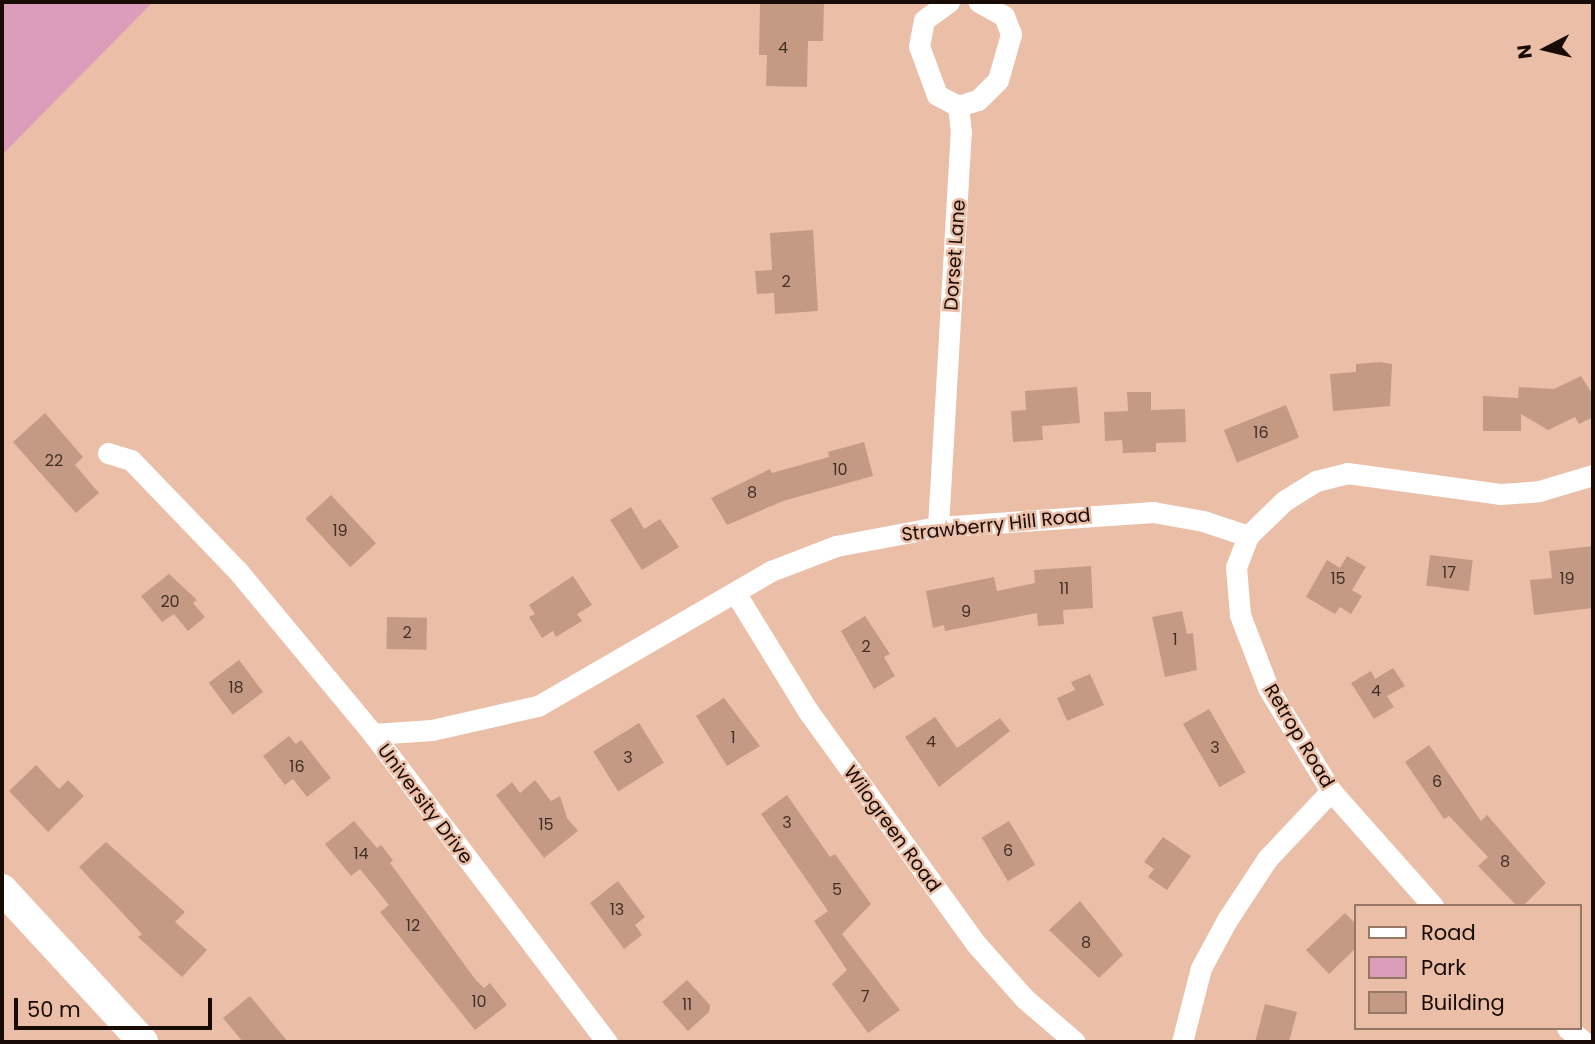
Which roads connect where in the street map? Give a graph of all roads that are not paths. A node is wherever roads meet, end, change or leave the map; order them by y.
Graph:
1 (979, 2) edge
2 (944, 4) edge
3 (958, 106) junction
4 (108, 453) dead end
5 (1593, 475) edge
6 (938, 527) junction
7 (1248, 536) junction
8 (736, 594) junction
9 (373, 734) junction
10 (1331, 791) junction
11 (2, 889) edge
12 (1431, 904) edge
13 (1569, 1030) edge
14 (144, 1042) edge
15 (607, 1042) edge
16 (1075, 1042) edge
17 (1182, 1042) edge
18 (1584, 1042) edge

1 - 3 street
2 - 3 street
3 - 6 street, Dorset Lane
4 - 9 street, University Drive
5 - 7 street
6 - 7 street, Strawberry Hill Road
6 - 8 street, Strawberry Hill Road
7 - 10 street, Retrop Road
8 - 9 street, Strawberry Hill Road
8 - 16 street, Wilogreen Road
9 - 15 street, University Drive
10 - 12 street, Retrop Road
10 - 17 street
11 - 14 main road
13 - 18 street

